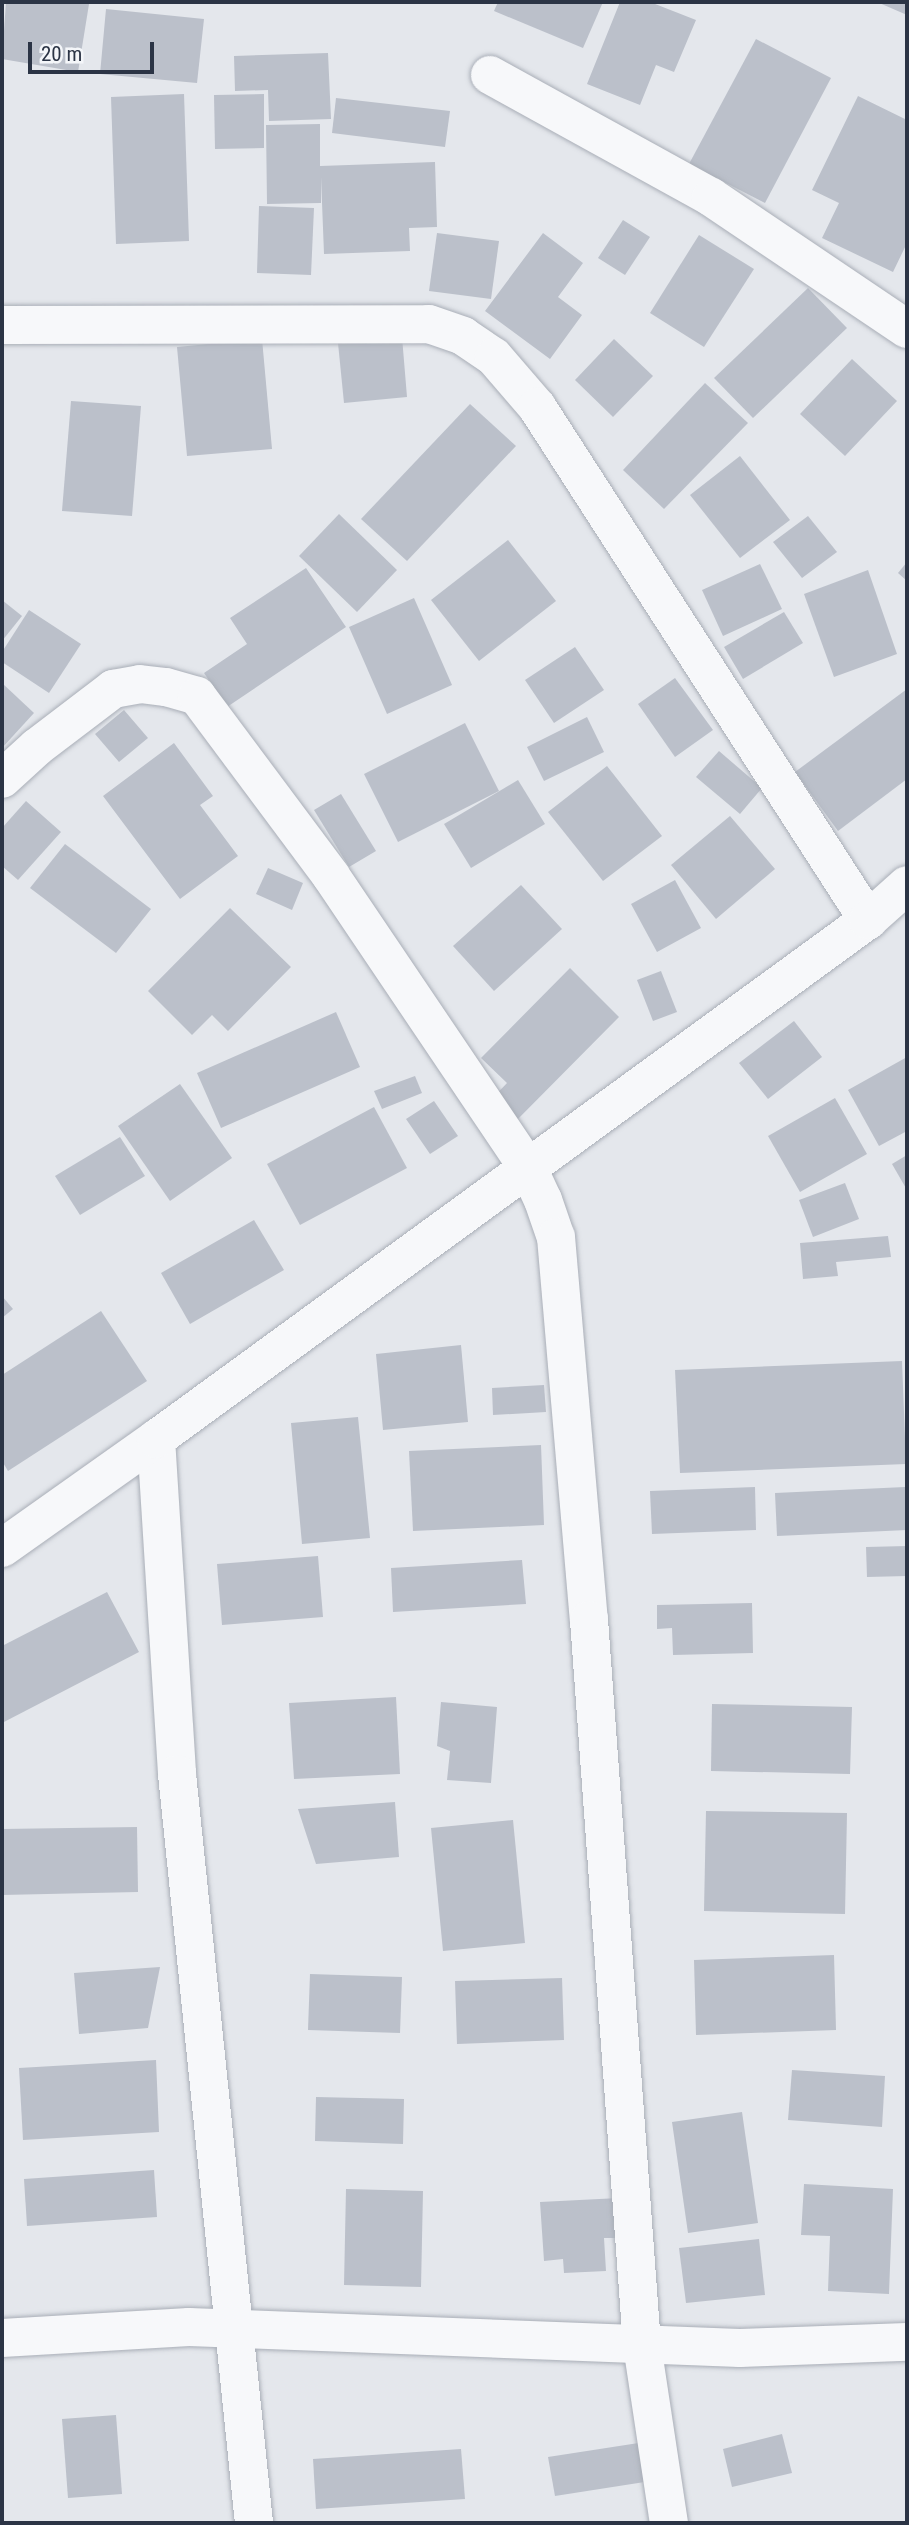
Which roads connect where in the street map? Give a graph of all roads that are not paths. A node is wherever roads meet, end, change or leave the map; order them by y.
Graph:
1 (490, 75) dead end
2 (2, 325) edge
3 (907, 329) edge
4 (2, 779) edge
5 (907, 885) edge
6 (868, 920) junction
7 (528, 1168) junction
8 (156, 1439) junction
9 (3, 1545) edge
10 (236, 2329) junction
11 (2, 2338) edge
12 (907, 2342) edge
13 (642, 2345) junction
14 (254, 2523) edge
15 (669, 2523) edge

1 - 3 street
2 - 6 street
4 - 7 street
5 - 6 street
6 - 7 street
7 - 8 street
7 - 13 street
8 - 9 street
8 - 10 street
10 - 11 street
10 - 13 street
10 - 14 street
12 - 13 street
13 - 15 street

